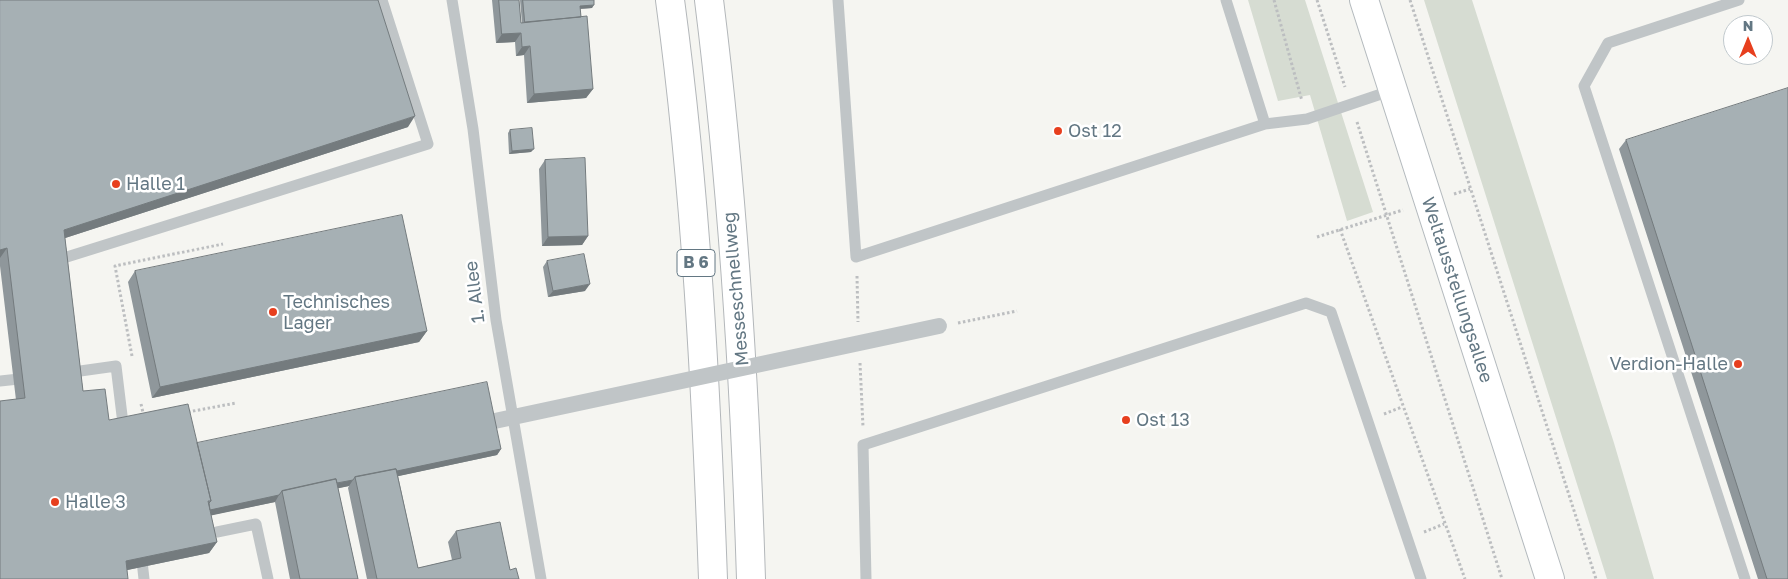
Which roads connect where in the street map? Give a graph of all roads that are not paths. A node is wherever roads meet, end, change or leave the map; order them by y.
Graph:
1 (382, 0) edge
2 (452, 0) edge
3 (670, 0) edge
4 (709, 0) edge
5 (838, 0) edge
6 (1226, 0) edge
7 (1364, 0) edge
8 (1739, 0) edge
9 (1393, 89) junction
10 (1265, 124) junction
11 (38, 266) edge
12 (939, 326) road end
13 (58, 374) edge
14 (38, 376) edge
15 (0, 381) edge
16 (464, 428) edge
17 (126, 444) edge
18 (217, 532) edge
19 (139, 540) edge
20 (144, 579) edge
21 (268, 579) edge
22 (540, 579) edge
23 (713, 579) edge
24 (751, 579) edge
25 (866, 579) edge
26 (1421, 579) edge
27 (1550, 579) edge
28 (1744, 579) edge

1 - 11 lane
2 - 22 lane, 1. Allee
3 - 23 main road, Messeschnellweg / B 6
4 - 24 main road, Messeschnellweg / B 6
5 - 10 lane
6 - 10 lane
7 - 9 main road, Weltausstellungsallee
8 - 28 lane
9 - 10 lane
9 - 27 main road, Weltausstellungsallee
12 - 16 street, bridge
13 - 17 lane
14 - 15 lane
18 - 21 lane
19 - 20 lane
25 - 26 lane

